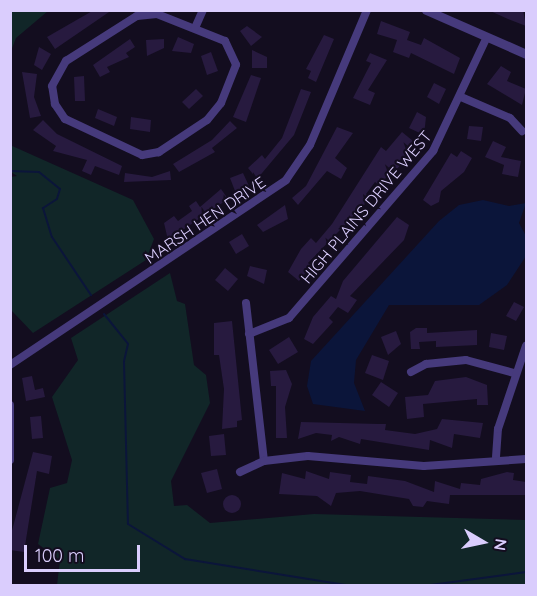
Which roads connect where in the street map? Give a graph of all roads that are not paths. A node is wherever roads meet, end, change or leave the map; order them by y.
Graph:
1 (203, 10) edge
2 (367, 10) edge
3 (426, 10) edge
4 (195, 28) junction
5 (487, 37) junction
6 (526, 54) edge
7 (461, 97) junction
8 (522, 131) dead end
9 (246, 303) dead end
10 (249, 334) junction
11 (526, 346) edge
12 (10, 365) edge
13 (411, 372) dead end
14 (514, 373) junction
15 (10, 405) edge
16 (496, 458) junction
17 (526, 459) edge
18 (10, 460) edge
19 (264, 461) junction
20 (240, 472) dead end

1 - 4 street
2 - 12 street, MARSH HEN DRIVE
3 - 5 street
4 - 4 street
5 - 6 street
5 - 7 street, HIGH PLAINS DRIVE WEST
7 - 8 street
7 - 10 street, HIGH PLAINS DRIVE WEST
9 - 10 street
10 - 19 street
11 - 14 street
13 - 14 street
14 - 16 street
15 - 18 street
16 - 17 street
16 - 19 street
19 - 20 street

